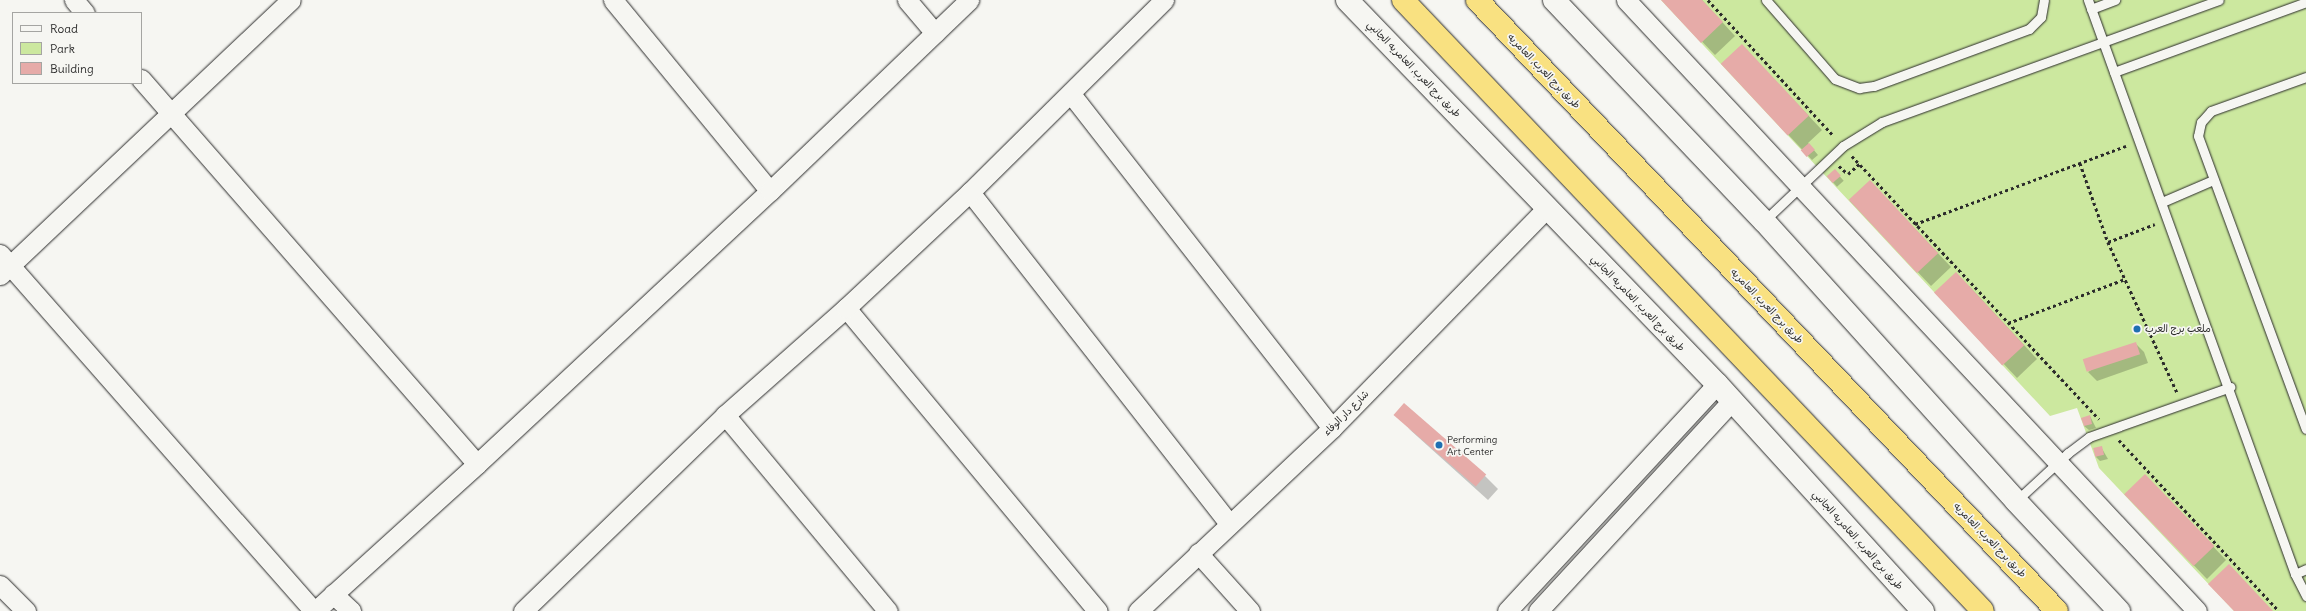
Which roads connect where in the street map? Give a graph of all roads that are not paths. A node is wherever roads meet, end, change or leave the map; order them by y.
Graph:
1 (74, 0) edge
2 (291, 0) edge
3 (613, 0) edge
4 (907, 0) edge
5 (968, 0) edge
6 (1164, 0) edge
7 (1347, 0) edge
8 (1403, 0) edge
9 (1477, 0) edge
10 (1486, 0) edge
11 (1554, 0) edge
12 (1626, 0) edge
13 (1766, 0) edge
14 (2044, 0) edge
15 (2115, 0) edge
16 (2219, 0) edge
17 (2306, 2) edge
18 (2090, 4) edge
19 (84, 12) edge
20 (1498, 22) junction
21 (935, 33) junction
22 (2103, 42) junction
23 (2114, 72) junction
24 (2306, 77) edge
25 (142, 80) edge
26 (1071, 94) junction
27 (170, 114) junction
28 (2213, 180) junction
29 (1800, 186) junction
30 (770, 191) junction
31 (970, 192) junction
32 (2162, 202) junction
33 (1547, 208) junction
34 (1764, 221) junction
35 (3, 265) edge
36 (846, 308) junction
37 (1717, 384) junction
38 (2230, 387) junction
39 (1732, 401) junction
40 (726, 415) junction
41 (1332, 428) junction
42 (2306, 429) edge
43 (2058, 462) junction
44 (477, 464) junction
45 (2016, 501) junction
46 (1601, 509) junction
47 (1229, 523) junction
48 (1618, 524) junction
49 (1198, 553) junction
50 (2306, 569) edge
51 (2295, 574) junction
52 (2, 591) edge
53 (333, 594) junction
54 (2306, 596) edge
55 (528, 609) edge
56 (26, 611) edge
57 (314, 611) edge
58 (351, 611) edge
59 (888, 611) edge
60 (1098, 611) edge
61 (1138, 611) edge
62 (1250, 611) edge
63 (1507, 611) edge
64 (1538, 611) edge
65 (1923, 611) edge
66 (1983, 611) edge
67 (2057, 611) edge
68 (2119, 611) edge
69 (2197, 611) edge

1 - 19 street
2 - 27 street
3 - 30 street
4 - 21 street
5 - 21 street
6 - 26 street
7 - 33 street, طريق برج العرب, العامريه الجانبي
8 - 66 highway
9 - 20 highway, طريق برج العرب, العامريه
10 - 20 highway
11 - 34 street
12 - 29 street
13 - 14 lane
15 - 18 lane
16 - 22 lane
17 - 23 lane
18 - 22 lane
20 - 67 highway, طريق برج العرب, العامريه
21 - 30 street
22 - 23 lane
22 - 29 lane
23 - 32 lane
24 - 28 lane
25 - 27 street
26 - 31 street
26 - 41 street
27 - 35 street
27 - 44 street
28 - 32 lane
28 - 42 lane
29 - 34 lane
29 - 43 street
30 - 44 street
31 - 36 street
31 - 47 street
32 - 38 lane
33 - 37 street, طريق برج العرب, العامريه الجانبي
33 - 41 street, شارع دار الوفاء
34 - 45 street
35 - 57 street
36 - 40 street
36 - 60 street
37 - 39 street, طريق برج العرب, العامريه الجانبي
37 - 46 street
38 - 43 lane
38 - 51 lane
39 - 48 street
39 - 65 street, طريق برج العرب, العامريه الجانبي
40 - 55 street
40 - 59 street
41 - 47 street, شارع دار الوفاء
43 - 45 lane
43 - 69 street
44 - 53 street
45 - 68 street
46 - 48 street
46 - 63 street
47 - 49 street, شارع دار الوفاء
48 - 64 street
49 - 61 street, شارع دار الوفاء
49 - 62 street
50 - 51 lane
51 - 54 lane
52 - 56 street
53 - 57 street
53 - 58 street

